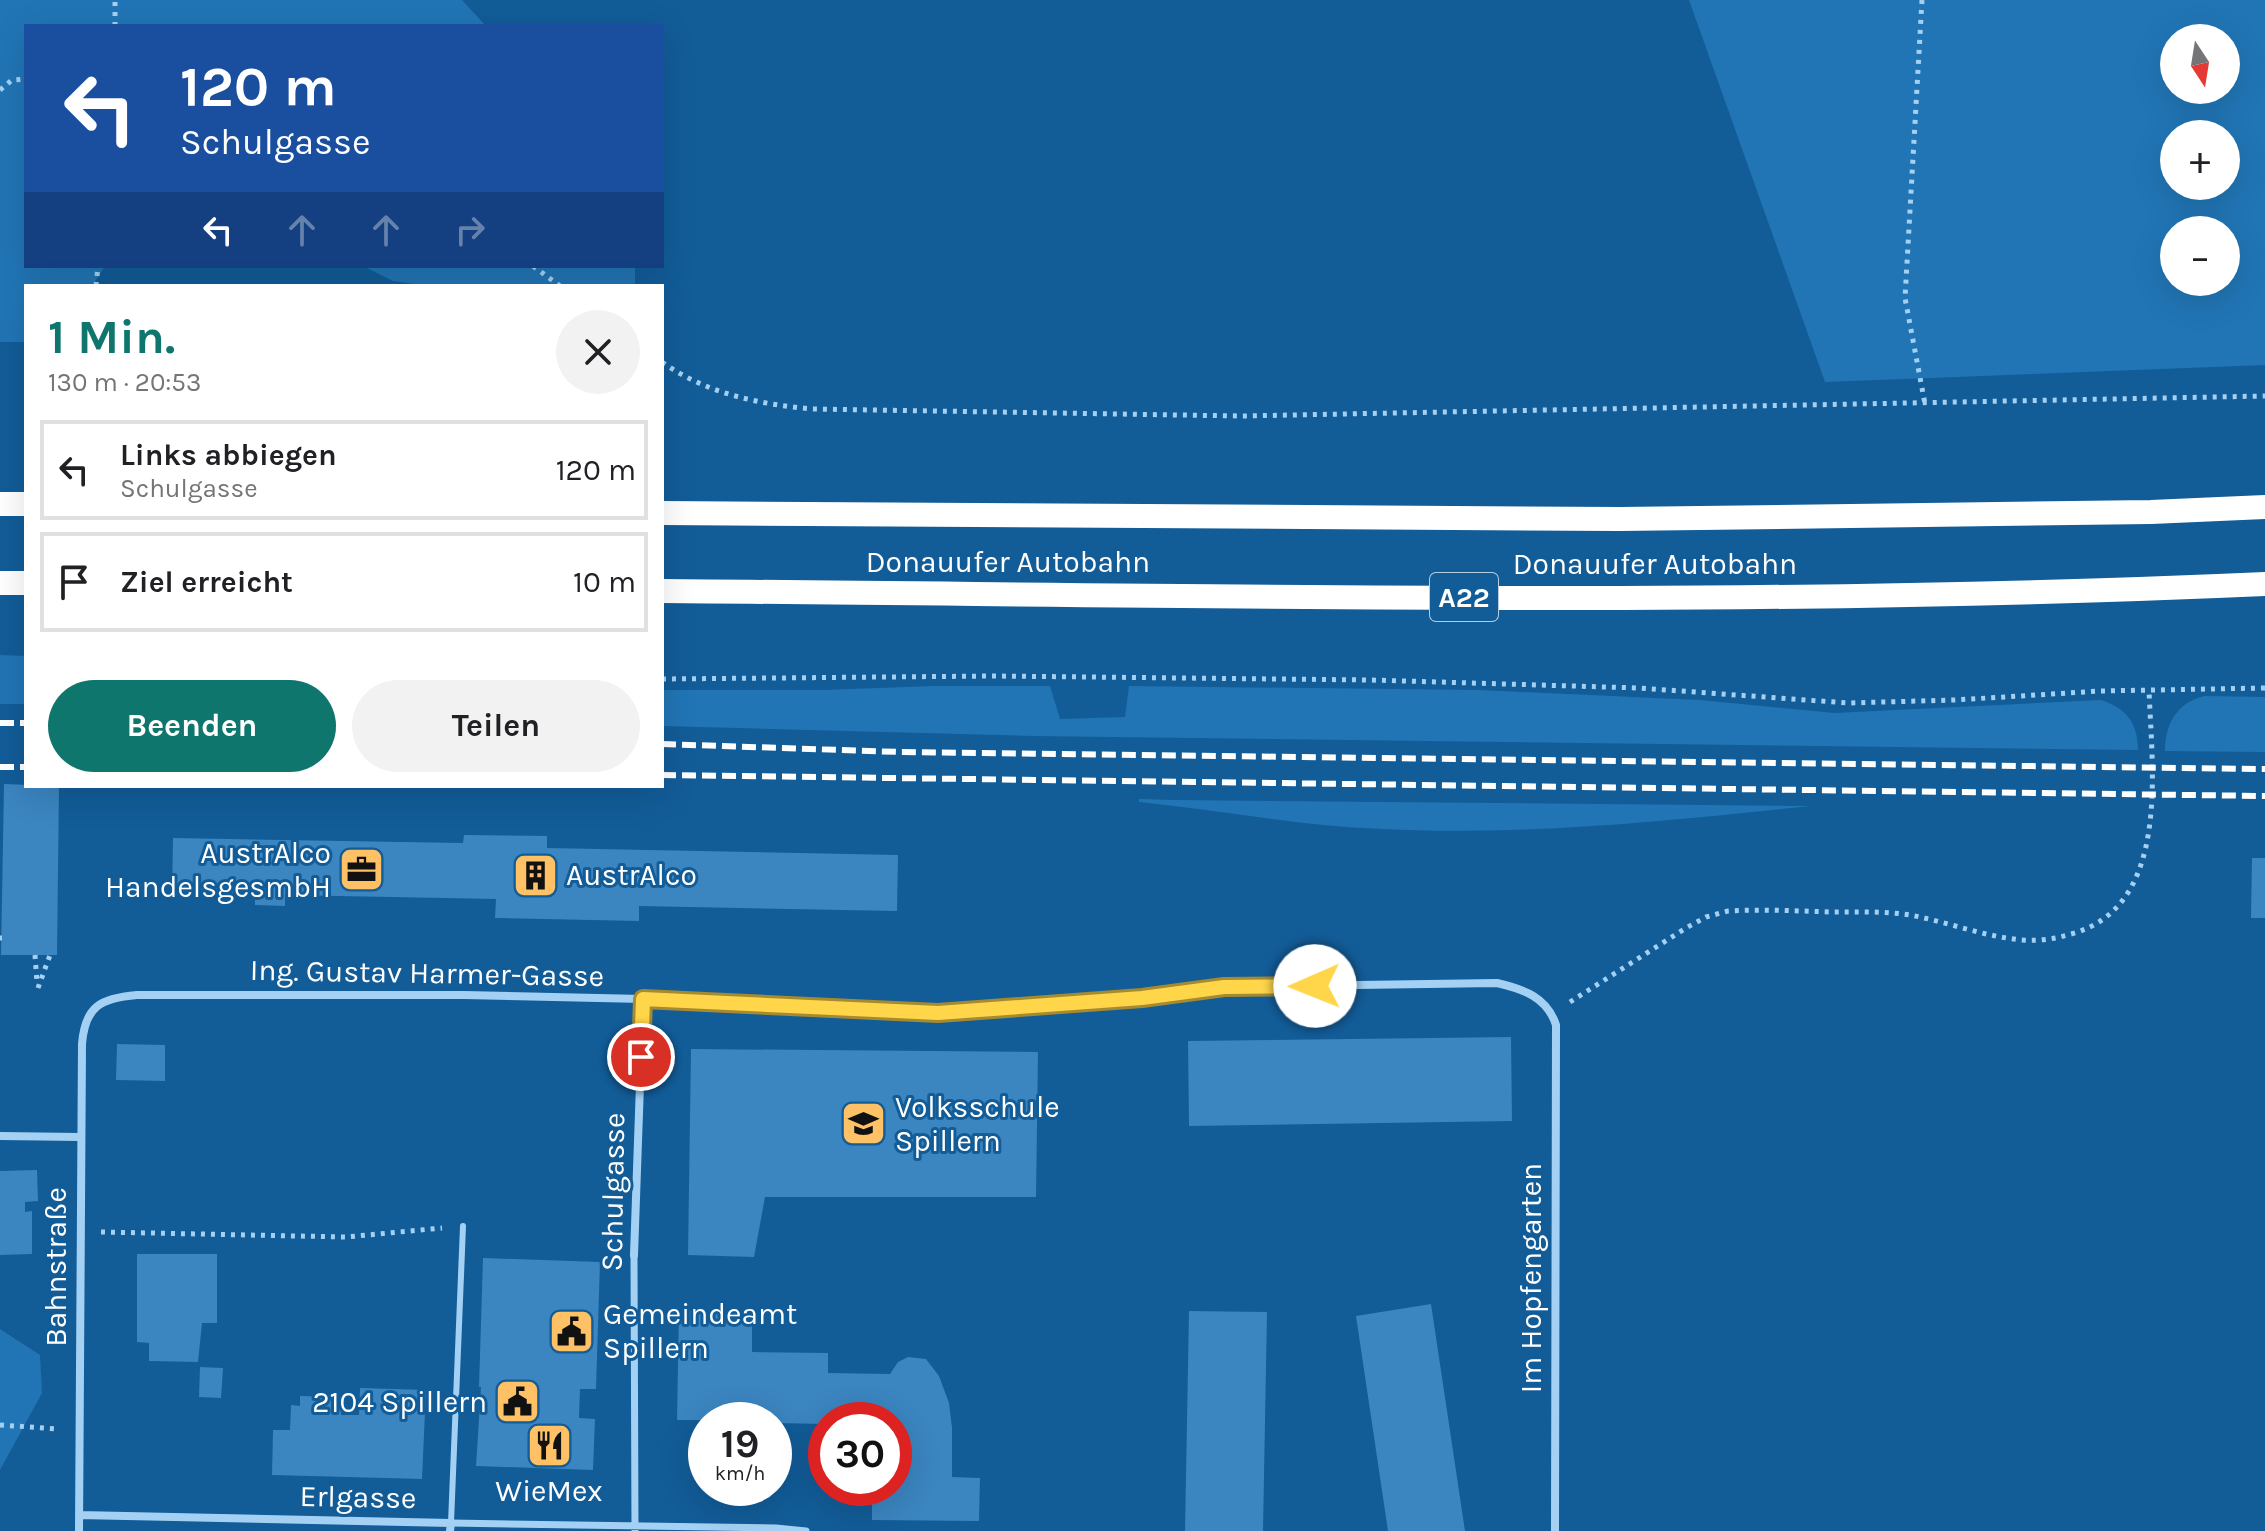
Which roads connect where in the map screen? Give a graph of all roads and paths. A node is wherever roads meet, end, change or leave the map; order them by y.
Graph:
1 (115, 0) edge
2 (1922, 0) edge
3 (115, 24) edge
4 (24, 79) edge
5 (0, 90) edge
6 (536, 268) edge
7 (557, 284) edge
8 (664, 363) edge
9 (2265, 396) edge
10 (1925, 404) junction
11 (0, 504) edge
12 (24, 504) edge
13 (2265, 507) edge
14 (664, 513) edge
15 (0, 583) edge
16 (24, 583) edge
17 (2265, 584) edge
18 (664, 591) edge
19 (664, 679) edge
20 (2265, 688) edge
21 (2149, 690) junction
22 (35, 955) dead end
23 (50, 955) dead end
24 (643, 999) junction
25 (95, 1007) joint
26 (1552, 1013) junction
27 (0, 1136) edge
28 (80, 1137) junction
29 (463, 1226) joint
30 (80, 1231) junction
31 (634, 1255) joint
32 (0, 1425) edge
33 (33, 1428) dead end
34 (79, 1515) junction
35 (451, 1527) edge
36 (635, 1528) edge
37 (79, 1531) edge
38 (806, 1531) edge
39 (1555, 1531) edge

1 - 3 path
2 - 10 path
4 - 5 path
6 - 7 path
8 - 10 path
9 - 10 path
11 - 12 highway
13 - 14 highway, Donauufer Autobahn
15 - 16 highway
17 - 18 highway, Donauufer Autobahn / A22
19 - 21 path
20 - 21 path
21 - 26 path
22 - 23 path
24 - 25 street, Ing. Gustav Harmer-Gasse
24 - 26 street, Ing. Gustav Harmer-Gasse
24 - 31 street, Schulgasse
25 - 28 street, Bahnstraße
26 - 39 street, Im Hopfengarten
27 - 28 street
28 - 30 street, Bahnstraße
29 - 30 path
29 - 35 lane
30 - 34 street, Bahnstraße
31 - 36 street, Schulgasse
32 - 33 path
34 - 35 street, Erlgasse
34 - 37 street, Bahnstraße
35 - 36 street, Erlgasse
36 - 38 street, Erlgasse

